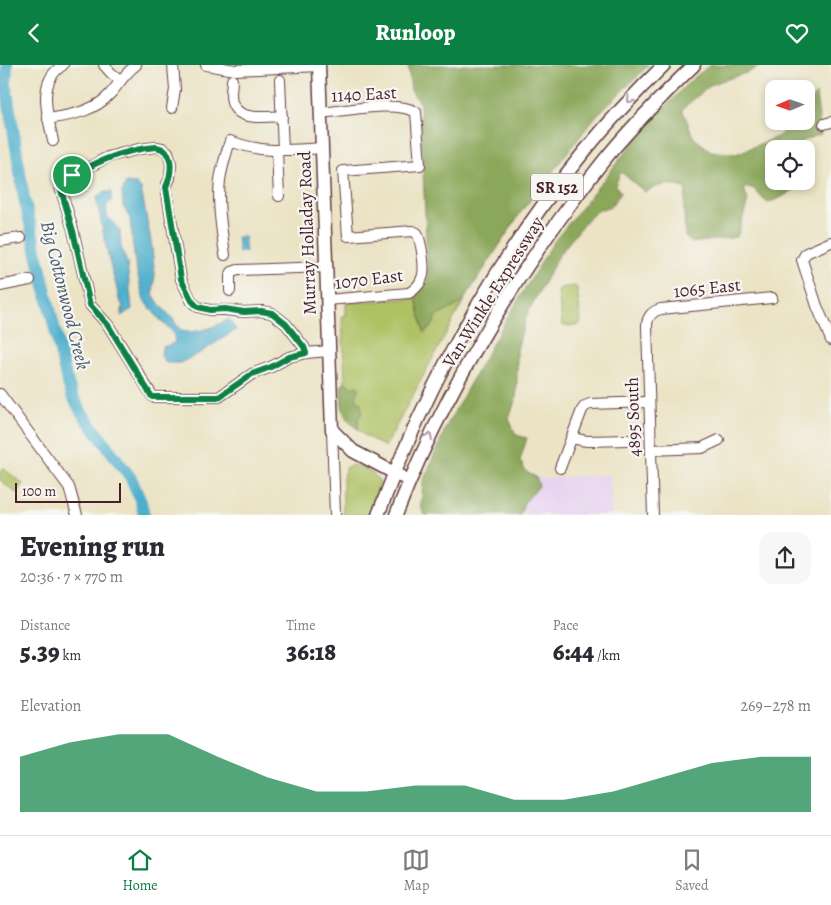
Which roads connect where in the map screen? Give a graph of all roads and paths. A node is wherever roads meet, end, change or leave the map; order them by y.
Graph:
1 (64, 65) edge
2 (104, 65) edge
3 (136, 65) edge
4 (173, 65) edge
5 (206, 65) edge
6 (664, 65) edge
7 (694, 65) edge
8 (319, 66) edge
9 (280, 79) dead end
10 (120, 80) junction
11 (232, 81) dead end
12 (172, 108) dead end
13 (320, 113) junction
14 (282, 116) junction
15 (48, 119) junction
16 (53, 141) dead end
17 (322, 148) junction
18 (280, 151) junction
19 (279, 196) dead end
20 (417, 233) joint
21 (20, 238) dead end
22 (0, 241) edge
23 (831, 242) edge
24 (225, 255) dead end
25 (326, 267) junction
26 (30, 280) dead end
27 (0, 286) edge
28 (230, 291) dead end
29 (772, 298) dead end
30 (327, 300) junction
31 (648, 317) joint
32 (831, 337) edge
33 (329, 351) junction
34 (306, 353) junction
35 (0, 394) edge
36 (649, 402) junction
37 (332, 430) junction
38 (571, 438) junction
39 (628, 440) dead end
40 (719, 440) dead end
41 (651, 450) junction
42 (560, 467) dead end
43 (394, 474) junction
44 (409, 481) junction
45 (77, 515) edge
46 (335, 515) edge
47 (378, 515) edge
48 (396, 515) edge
49 (653, 515) edge

1 - 15 street
2 - 10 street
3 - 10 street
4 - 12 street
5 - 8 street
6 -> 43 main road, Van Winkle Expressway / SR 152
44 -> 7 main road, Van Winkle Expressway / SR 152
8 - 13 main road, Murray Holladay Road
9 - 14 street
10 - 15 street
11 - 14 street
13 - 17 main road, Murray Holladay Road
13 - 20 street, 1140 East
14 - 18 street
15 - 16 street
17 - 18 street
17 - 25 main road, Murray Holladay Road
18 - 19 street
18 - 24 street
20 - 30 street, 1070 East
21 - 22 street
23 - 32 street
25 - 28 street
25 - 30 main road, Murray Holladay Road
26 - 27 street
29 - 31 street, 1065 East
30 - 33 main road, Murray Holladay Road
31 - 36 street, 4895 South
33 - 34 street
33 - 37 main road, Murray Holladay Road
34 - 34 street
35 - 45 street
36 - 38 street
36 - 41 street, 4895 South
37 - 43 main road
37 - 46 street, Murray Holladay Road
38 - 39 street
38 - 42 street
40 - 41 street
41 - 49 street, 4895 South
43 - 44 main road
43 - 47 main road, Van Winkle Expressway / SR 152
44 - 48 main road, Van Winkle Expressway / SR 152

